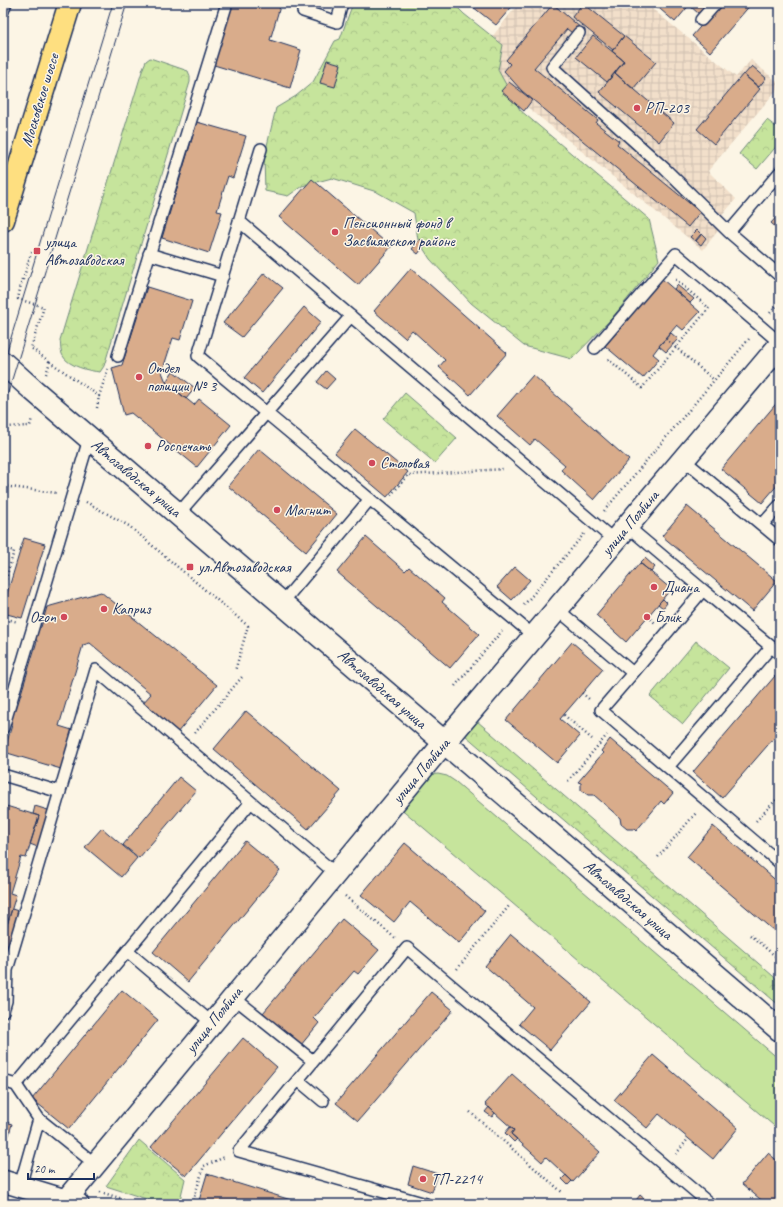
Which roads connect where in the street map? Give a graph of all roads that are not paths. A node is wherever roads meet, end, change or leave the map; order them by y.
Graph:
1 (6, 3) edge
2 (70, 3) edge
3 (227, 3) edge
4 (342, 3) edge
5 (716, 3) edge
6 (3, 11) edge
7 (303, 11) dead end
8 (701, 20) dead end
9 (579, 33) dead end
10 (261, 149) dead end
11 (780, 172) edge
12 (3, 220) edge
13 (239, 221) junction
14 (729, 232) junction
15 (149, 254) junction
16 (223, 276) junction
17 (780, 276) edge
18 (351, 316) junction
19 (780, 344) edge
20 (595, 348) road end
21 (114, 359) road end
22 (3, 363) edge
23 (266, 413) junction
24 (89, 439) junction
25 (684, 460) junction
26 (370, 499) junction
27 (780, 505) edge
28 (178, 514) junction
29 (762, 525) junction
30 (621, 534) junction
31 (780, 540) edge
32 (703, 590) junction
33 (282, 603) junction
34 (557, 609) junction
35 (534, 636) junction
36 (771, 647) junction
37 (780, 654) edge
38 (633, 673) junction
39 (3, 728) edge
40 (444, 743) junction
41 (668, 767) junction
42 (3, 775) edge
43 (60, 792) junction
44 (250, 802) junction
45 (780, 863) edge
46 (337, 882) junction
47 (127, 951) junction
48 (6, 959) edge
49 (234, 997) junction
50 (3, 1011) edge
51 (212, 1023) junction
52 (780, 1030) edge
53 (313, 1062) junction
54 (298, 1080) junction
55 (3, 1081) edge
56 (16, 1085) junction
57 (323, 1101) dead end
58 (40, 1119) junction
59 (95, 1164) junction
60 (12, 1183) edge
61 (72, 1202) edge
62 (426, 1204) edge
63 (710, 1204) edge

1 - 6 lane
2 - 12 main road, Московское шоссе
3 - 15 lane
4 - 7 lane
5 - 8 lane
9 - 14 lane
10 - 13 lane
11 - 14 lane
13 - 16 lane
13 - 18 lane
14 - 17 lane
15 - 16 lane
15 - 21 lane
16 - 23 lane
18 - 23 lane
18 - 30 lane
19 - 20 lane
19 - 25 street, улица Полбина
22 - 24 street, Автозаводская улица
23 - 26 lane
23 - 28 lane
24 - 28 street, Автозаводская улица
24 - 39 lane
25 - 29 lane
25 - 30 street, улица Полбина
26 - 33 lane
26 - 35 lane
27 - 29 lane
28 - 33 street, Автозаводская улица
29 - 31 lane
30 - 32 lane
30 - 34 street, улица Полбина
32 - 36 lane
32 - 38 lane
33 - 40 street, Автозаводская улица
34 - 35 street, улица Полбина
34 - 38 lane
35 - 40 street, улица Полбина
36 - 37 lane
36 - 41 lane
38 - 41 lane
40 - 46 street, улица Полбина
40 - 52 street, Автозаводская улица
41 - 45 lane
42 - 43 lane
43 - 44 lane
43 - 48 lane
44 - 46 lane
44 - 47 lane
46 - 49 street, улица Полбина
47 - 51 lane
47 - 56 lane
48 - 50 lane
49 - 51 street, улица Полбина
49 - 53 lane
51 - 59 street, улица Полбина
53 - 54 lane
53 - 63 lane
54 - 57 lane
54 - 62 lane
55 - 56 lane
56 - 58 lane
58 - 59 lane
58 - 60 lane
59 - 61 street, улица Полбина
60 - 61 street

